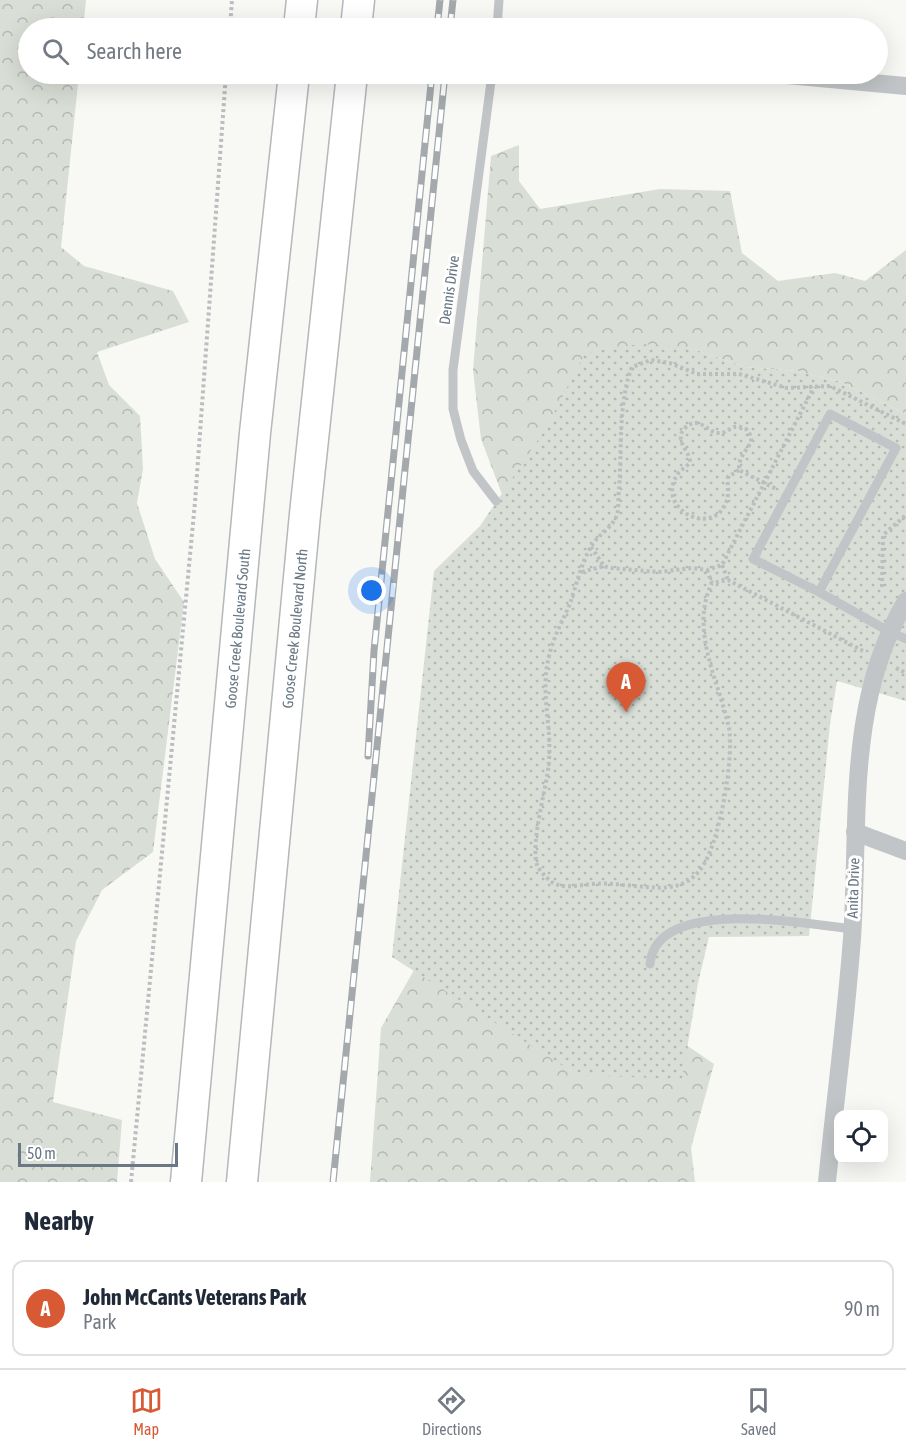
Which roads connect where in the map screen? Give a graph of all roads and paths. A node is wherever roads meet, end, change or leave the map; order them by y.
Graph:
1 (232, 0) edge
2 (302, 0) edge
3 (359, 0) edge
4 (499, 0) edge
5 (231, 18) edge
6 (300, 18) edge
7 (357, 18) edge
8 (498, 18) edge
9 (225, 84) edge
10 (293, 84) edge
11 (350, 84) edge
12 (491, 84) edge
13 (884, 84) edge
14 (906, 86) edge
15 (815, 387) junction
16 (906, 424) edge
17 (739, 470) junction
18 (764, 483) junction
19 (787, 494) junction
20 (496, 501) dead end
21 (906, 515) edge
22 (591, 547) junction
23 (722, 565) junction
24 (604, 566) junction
25 (706, 570) junction
26 (581, 572) junction
27 (728, 580) junction
28 (712, 583) junction
29 (882, 587) dead end
30 (819, 592) junction
31 (906, 601) edge
32 (898, 636) edge
33 (881, 660) junction
34 (906, 672) edge
35 (855, 832) junction
36 (906, 851) edge
37 (852, 929) junction
38 (650, 964) dead end
39 (131, 1182) edge
40 (186, 1182) edge
41 (242, 1182) edge
42 (827, 1182) edge

1 - 5 path
2 - 6 highway
3 - 7 highway
4 - 8 lane
9 - 39 path
10 - 40 highway, Goose Creek Boulevard South
11 - 41 highway, Goose Creek Boulevard North
12 - 20 lane, Dennis Drive
13 - 14 street
15 - 16 path
15 - 18 path
15 - 22 path
17 - 17 path
17 - 18 path
18 - 19 path
18 - 23 path
19 - 30 lane
19 - 30 lane
21 - 29 path
22 - 24 path
22 - 26 path
23 - 25 path
23 - 27 path
24 - 25 path
24 - 26 path
25 - 28 path
26 - 28 path
27 - 28 path
27 - 33 path
30 - 32 lane
31 - 32 street, Anita Drive
32 - 33 street, Anita Drive
33 - 34 path
33 - 35 street, Anita Drive
35 - 36 street
35 - 37 street, Anita Drive
37 - 38 lane
37 - 42 street, Anita Drive

